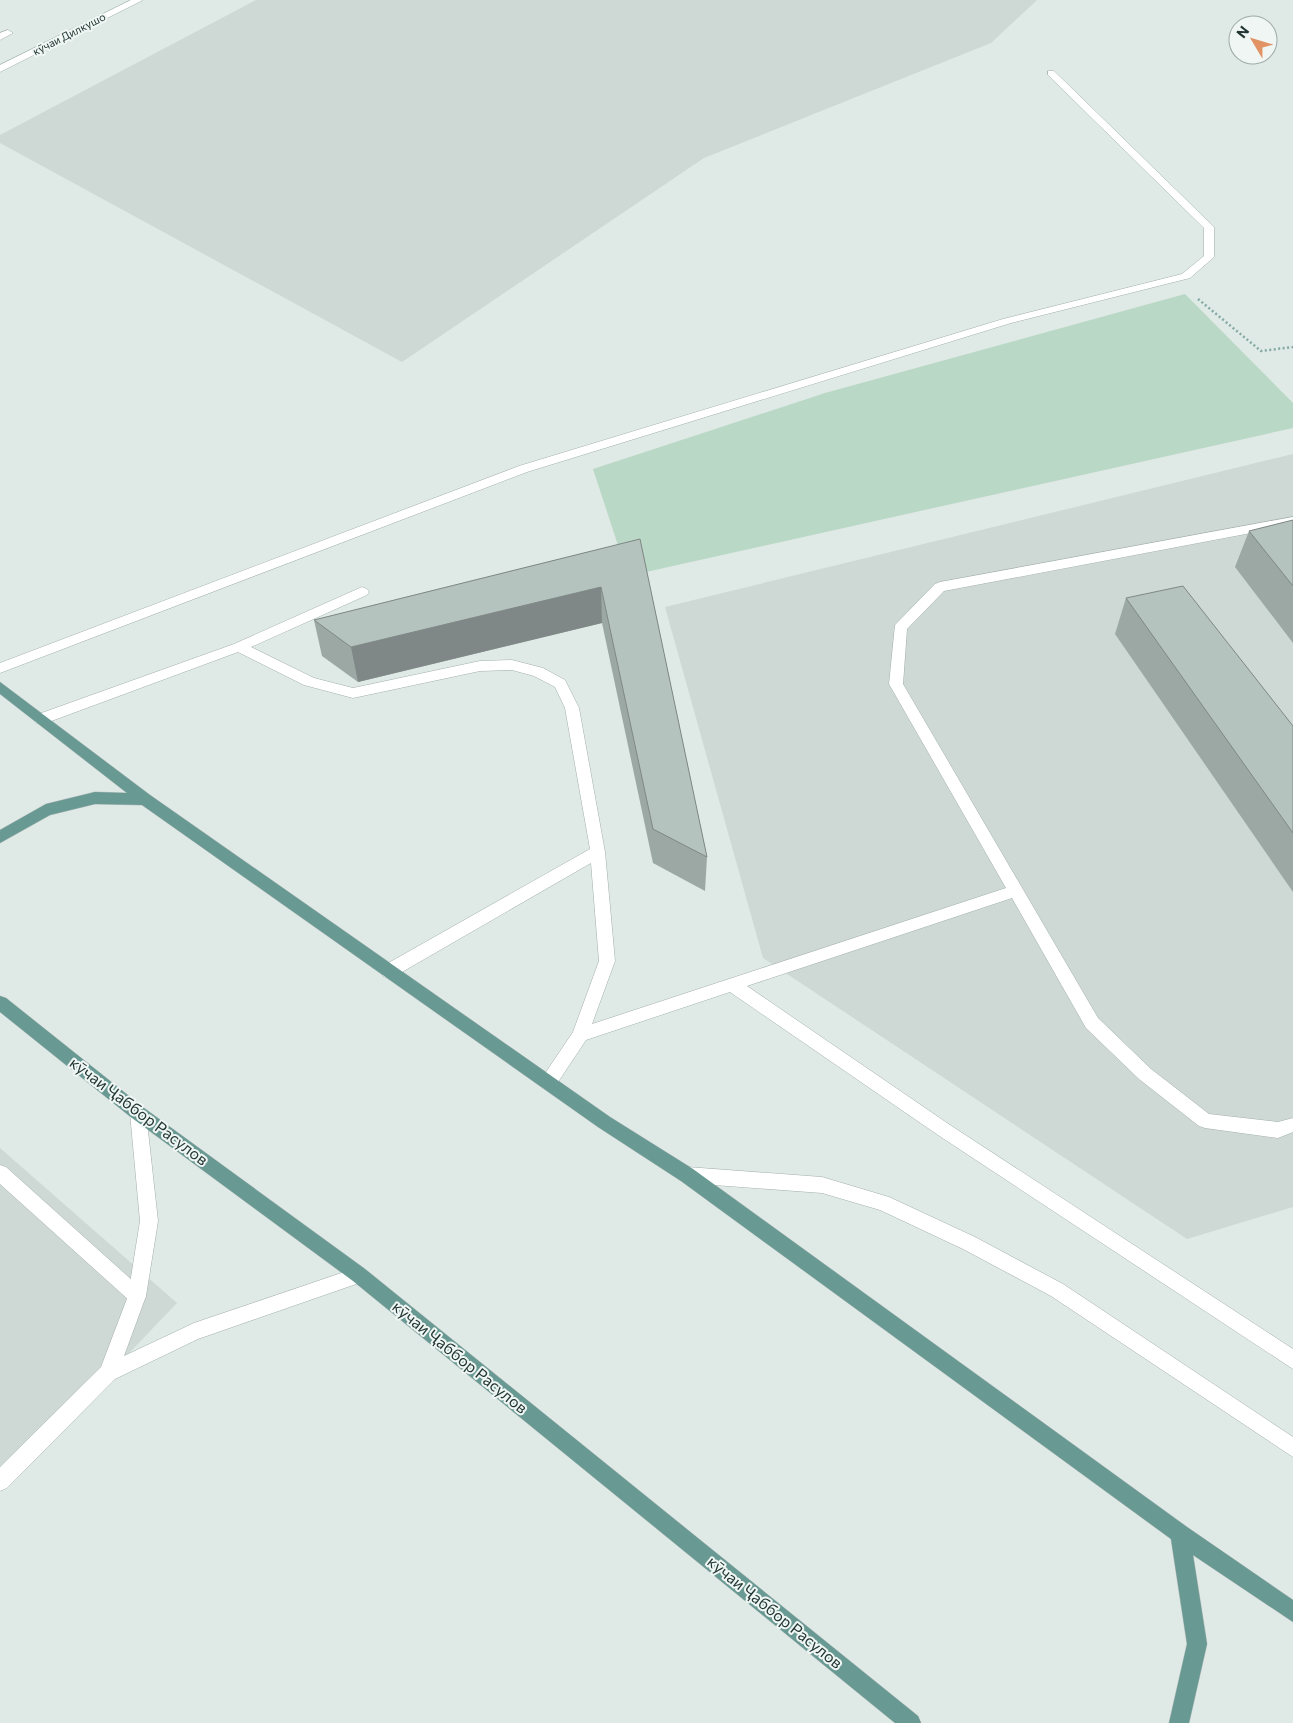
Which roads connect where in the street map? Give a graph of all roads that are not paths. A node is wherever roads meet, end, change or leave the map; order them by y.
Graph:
1 (138, 0) edge
2 (0, 69) edge
3 (1051, 73) dead end
4 (1293, 522) edge
5 (362, 592) dead end
6 (239, 646) junction
7 (0, 668) edge
8 (0, 687) edge
9 (41, 719) junction
10 (145, 799) junction
11 (0, 837) edge
12 (598, 852) junction
13 (1015, 891) junction
14 (389, 971) junction
15 (731, 984) junction
16 (0, 1003) edge
17 (580, 1034) junction
18 (548, 1082) junction
19 (138, 1113) junction
20 (1293, 1125) edge
21 (0, 1173) edge
22 (687, 1175) junction
23 (359, 1276) junction
24 (137, 1296) junction
25 (1293, 1360) edge
26 (108, 1373) junction
27 (1293, 1448) edge
28 (0, 1481) edge
29 (1180, 1534) junction
30 (1293, 1612) edge
31 (912, 1723) edge
32 (1180, 1723) edge

1 - 2 street, кӯчаи Дилкушо
3 - 7 street
4 - 13 street
5 - 6 street
6 - 9 street
6 - 12 street
8 - 9 main road
9 - 10 main road
10 - 11 main road
10 - 14 main road
12 - 14 street
12 - 17 street
13 - 15 street
13 - 20 street
14 - 18 main road
15 - 17 street
15 - 25 street
16 - 19 main road, кӯчаи Ҷаббор Расулов
17 - 18 street
18 - 22 main road
19 - 23 main road, кӯчаи Ҷаббор Расулов
19 - 24 street
21 - 24 street
22 - 27 street
22 - 29 main road
23 - 26 street
23 - 31 main road, кӯчаи Ҷаббор Расулов
24 - 26 street
26 - 28 street
29 - 30 main road
29 - 32 main road

